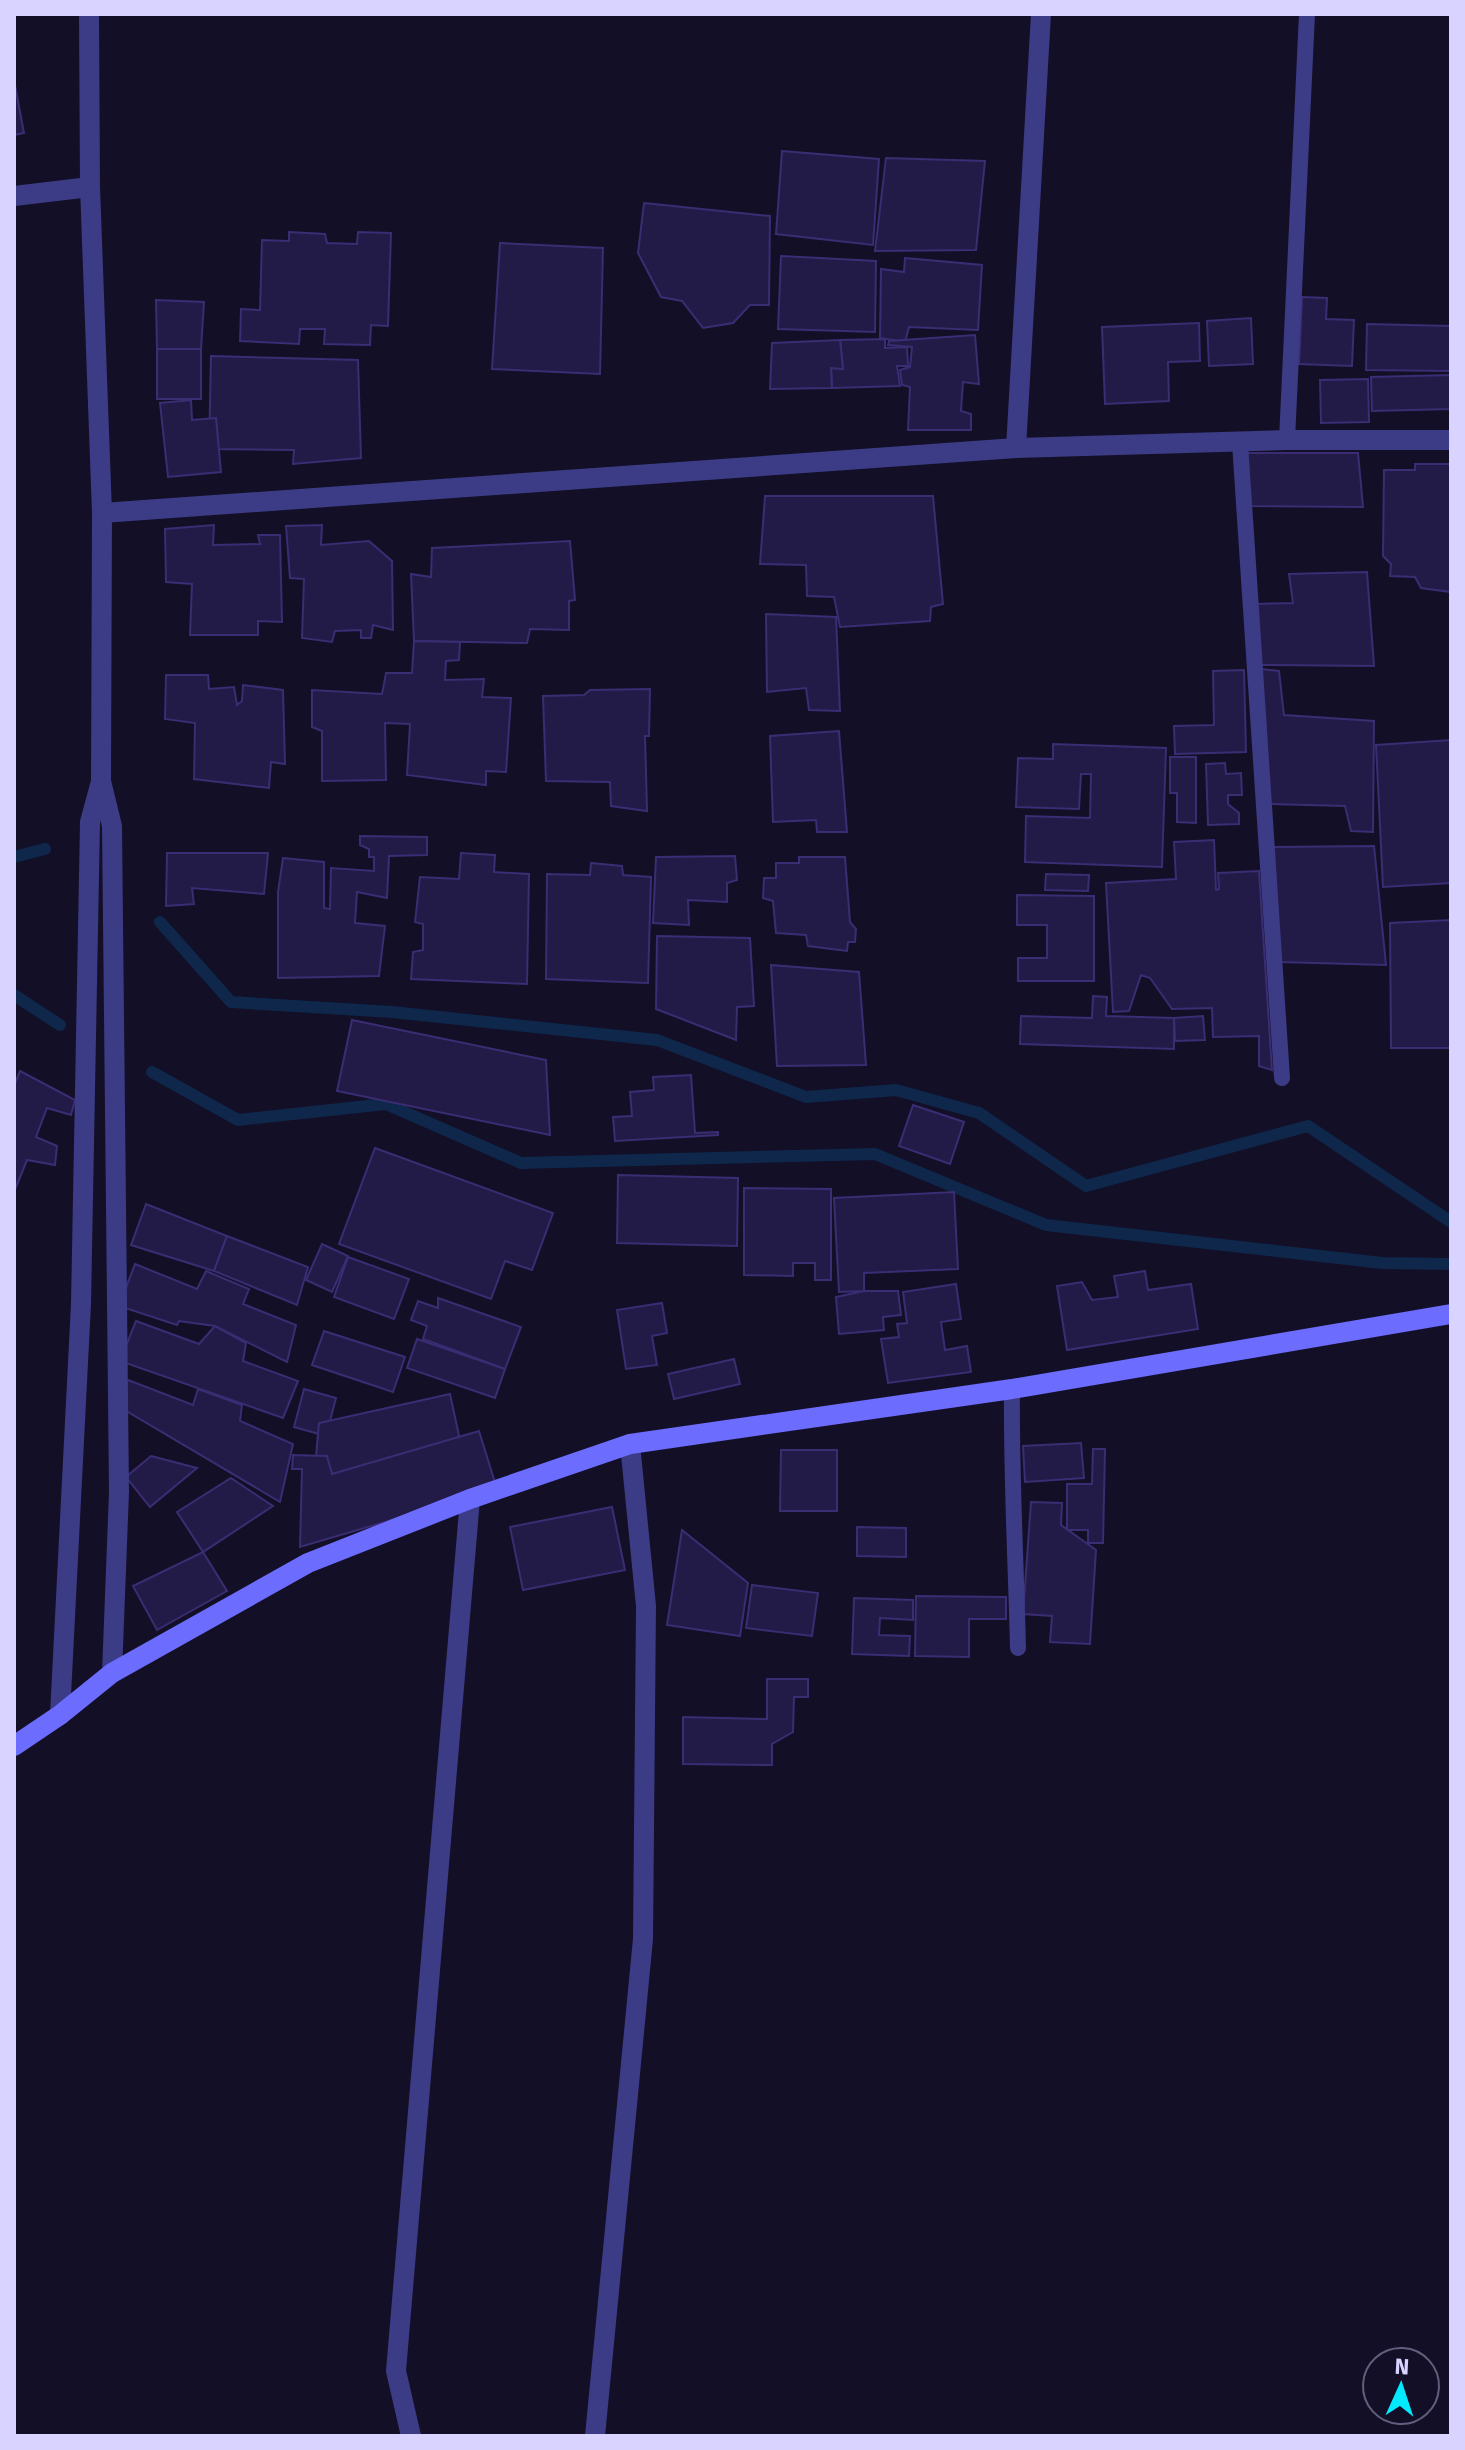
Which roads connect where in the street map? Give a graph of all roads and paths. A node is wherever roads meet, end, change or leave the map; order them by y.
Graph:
1 (89, 14) edge
2 (1041, 14) edge
3 (1307, 14) edge
4 (90, 187) junction
5 (14, 196) edge
6 (1287, 440) junction
7 (1451, 440) edge
8 (1240, 443) junction
9 (1016, 448) junction
10 (102, 513) junction
11 (101, 781) junction
12 (1282, 1078) dead end
13 (1451, 1314) edge
14 (1012, 1389) junction
15 (630, 1444) junction
16 (470, 1499) junction
17 (1018, 1648) dead end
18 (112, 1673) junction
19 (60, 1715) junction
20 (14, 1746) edge
21 (411, 2436) edge
22 (595, 2436) edge

1 - 4 street
2 - 9 street
3 - 6 lane
4 - 5 street
4 - 10 street
6 - 7 street
6 - 8 street
8 - 9 street
8 - 12 lane
9 - 10 street
10 - 11 street
11 - 18 street
11 - 19 street
13 - 14 main road
14 - 15 main road
14 - 17 lane
15 - 16 main road
15 - 22 street
16 - 18 main road
16 - 21 street
18 - 19 main road
19 - 20 main road

